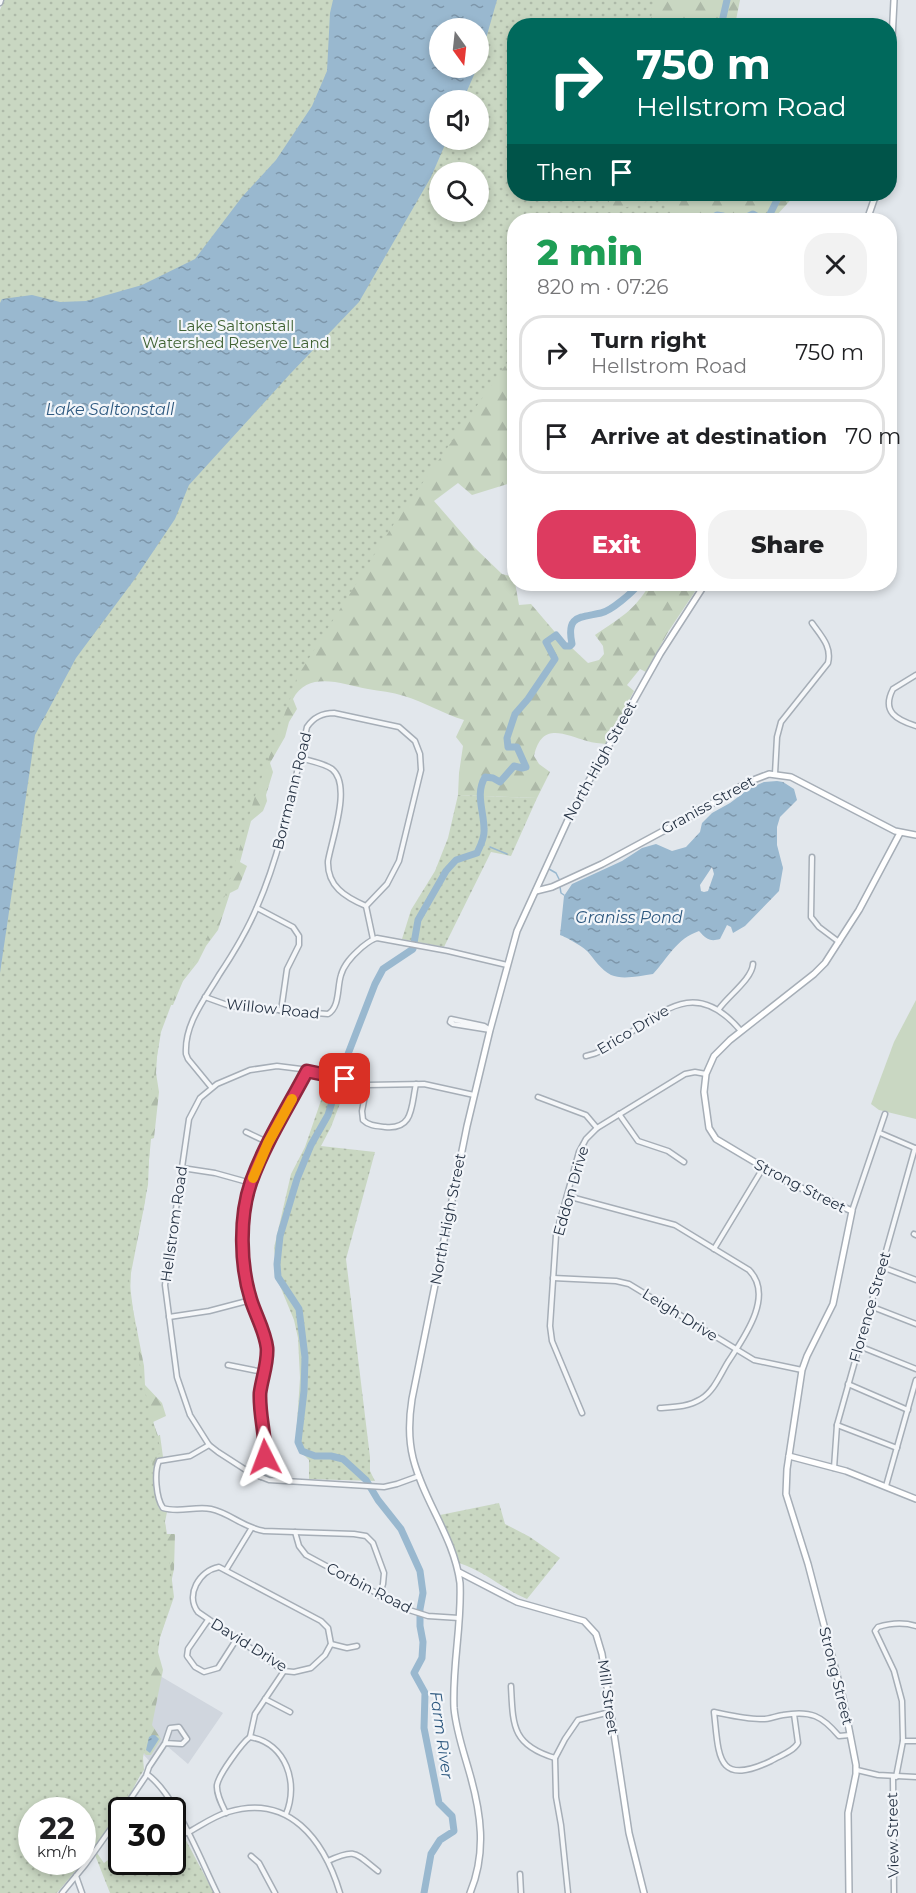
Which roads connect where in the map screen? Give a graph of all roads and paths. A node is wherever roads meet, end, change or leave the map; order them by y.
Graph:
1 (894, 0) edge
2 (893, 18) edge
3 (700, 591) edge
4 (812, 623) dead end
5 (916, 675) edge
6 (916, 726) edge
7 (300, 758) junction
8 (775, 774) junction
9 (900, 833) junction
10 (916, 835) edge
11 (812, 858) dead end
12 (536, 891) junction
13 (366, 906) junction
14 (257, 908) junction
15 (373, 939) junction
16 (839, 942) junction
17 (753, 964) dead end
18 (507, 965) junction
19 (205, 997) junction
20 (719, 1009) junction
21 (281, 1011) junction
22 (490, 1030) junction
23 (741, 1031) junction
24 (586, 1056) dead end
25 (307, 1071) junction
26 (706, 1074) junction
27 (416, 1084) junction
28 (367, 1085) junction
29 (211, 1087) junction
30 (474, 1095) junction
31 (538, 1097) dead end
32 (619, 1114) junction
33 (885, 1114) dead end
34 (597, 1128) junction
35 (246, 1132) dead end
36 (880, 1133) junction
37 (268, 1143) junction
38 (916, 1148) edge
39 (684, 1162) dead end
40 (182, 1168) junction
41 (763, 1168) junction
42 (251, 1183) junction
43 (567, 1196) junction
44 (852, 1211) junction
45 (714, 1249) junction
46 (882, 1267) junction
47 (553, 1278) junction
48 (916, 1280) edge
49 (251, 1300) junction
50 (870, 1306) junction
51 (169, 1317) junction
52 (916, 1324) edge
53 (859, 1346) junction
54 (736, 1349) junction
55 (228, 1365) dead end
56 (916, 1369) edge
57 (802, 1370) junction
58 (263, 1372) junction
59 (916, 1380) edge
60 (848, 1384) junction
61 (660, 1408) dead end
62 (908, 1410) junction
63 (582, 1413) dead end
64 (837, 1425) junction
65 (209, 1445) junction
66 (897, 1448) junction
67 (789, 1456) junction
68 (834, 1467) junction
69 (418, 1476) junction
70 (261, 1477) junction
71 (886, 1486) junction
72 (916, 1498) edge
73 (251, 1529) junction
74 (295, 1532) junction
75 (226, 1570) junction
76 (459, 1572) junction
77 (474, 1581) junction
78 (460, 1583) junction
79 (379, 1596) junction
80 (459, 1618) junction
81 (208, 1620) junction
82 (916, 1626) edge
83 (236, 1640) junction
84 (331, 1644) junction
85 (357, 1646) dead end
86 (284, 1671) junction
87 (511, 1686) dead end
88 (265, 1699) junction
89 (290, 1712) dead end
90 (610, 1712) junction
91 (794, 1714) junction
92 (850, 1736) junction
93 (250, 1737) junction
94 (916, 1741) edge
95 (903, 1742) junction
96 (165, 1743) junction
97 (555, 1758) junction
98 (857, 1770) junction
99 (147, 1774) junction
100 (894, 1777) junction
101 (916, 1778) edge
102 (132, 1797) edge
103 (226, 1813) junction
104 (286, 1814) junction
105 (108, 1831) edge
106 (187, 1833) junction
107 (251, 1856) dead end
108 (328, 1861) junction
109 (378, 1871) dead end
110 (520, 1874) dead end
111 (76, 1876) junction
112 (62, 1893) edge
113 (82, 1893) edge
114 (217, 1893) edge
115 (275, 1893) edge
116 (340, 1893) edge
117 (470, 1893) edge
118 (521, 1893) edge
119 (568, 1893) edge
120 (644, 1893) edge
121 (849, 1893) edge
122 (894, 1893) edge

1 - 2 main road
3 - 12 main road, North High Street
4 - 8 street
5 - 6 street
7 - 13 street
7 - 13 street, Borrmann Road
7 - 14 street, Borrmann Road
8 - 9 main road, Graniss Street
8 - 12 main road, Graniss Street
9 - 10 main road, Graniss Street
9 - 16 main road, Strong Street
11 - 16 street
12 - 18 main road, North High Street
13 - 15 street
14 - 19 street, Borrmann Road
14 - 21 street
15 - 18 street
15 - 21 street, Willow Road
16 - 23 main road, Strong Street
17 - 20 street
18 - 22 main road, North High Street
19 - 21 street, Willow Road
19 - 29 street, Borrmann Road
20 - 23 street
20 - 24 street, Erico Drive
22 - 22 street
22 - 30 main road, North High Street
23 - 26 main road, Strong Street
25 - 28 street, Hellstrom Road
25 - 29 street, Hellstrom Road
25 - 37 street
26 - 32 street, Eddon Drive
26 - 41 main road, Strong Street
27 - 28 street, Hellstrom Road
27 - 28 street
27 - 30 street, Hellstrom Road
29 - 40 street, Hellstrom Road
30 - 69 main road, North High Street
31 - 34 street
32 - 34 street, Eddon Drive
32 - 39 street
33 - 36 street
34 - 43 street, Eddon Drive
35 - 37 street
36 - 38 street
36 - 44 street
37 - 42 street
38 - 46 street, Florence Street
40 - 42 street
40 - 51 street, Hellstrom Road
41 - 44 main road, Strong Street
41 - 45 street
42 - 49 street
43 - 45 street
43 - 47 street, Eddon Drive
44 - 57 main road, Strong Street
45 - 54 street
46 - 48 street
46 - 50 street, Florence Street
47 - 54 street, Leigh Drive
47 - 63 street, Eddon Drive
49 - 51 street
49 - 58 street
50 - 52 street
50 - 53 street, Florence Street
51 - 65 street, Hellstrom Road
53 - 56 street
53 - 60 street, Florence Street
54 - 57 street, Leigh Drive
54 - 61 street
55 - 58 street
57 - 67 main road, Strong Street
58 - 70 street
59 - 62 street
60 - 62 street
60 - 64 street, Florence Street
62 - 66 street
64 - 66 street
64 - 68 street, Florence Street
65 - 70 street, Hellstrom Road
65 - 73 street
66 - 71 street
67 - 68 main road
67 - 92 main road, Strong Street
68 - 71 main road
69 - 70 street, Hellstrom Road
69 - 76 main road, North High Street
71 - 72 main road
73 - 74 street
73 - 75 street
74 - 79 street, Corbin Road
74 - 79 street
75 - 81 street, David Drive
75 - 84 street
76 - 77 main road, Mill Street
76 - 78 main road, North High Street
77 - 78 main road
77 - 90 main road, Mill Street
78 - 80 main road, North High Street
79 - 80 street, Corbin Road
80 - 117 main road, North High Street
81 - 83 street, David Drive
81 - 83 street
82 - 95 street, View Street
83 - 86 street, David Drive
84 - 85 street
84 - 86 street, David Drive
86 - 88 street
87 - 97 street
88 - 89 street
88 - 93 street
90 - 97 street
90 - 120 main road, Mill Street
91 - 91 street
91 - 92 street
92 - 98 main road, Strong Street
93 - 103 street
93 - 104 street
94 - 95 street
95 - 100 street, View Street
96 - 96 street
96 - 99 street
97 - 119 street
98 - 100 street
98 - 121 main road
99 - 102 street
99 - 106 street
100 - 101 street
100 - 122 street, View Street
103 - 104 street
103 - 106 street
104 - 108 street
105 - 111 street
106 - 114 street
107 - 115 street
108 - 109 street
108 - 116 street
110 - 118 street
111 - 112 street
111 - 113 street

